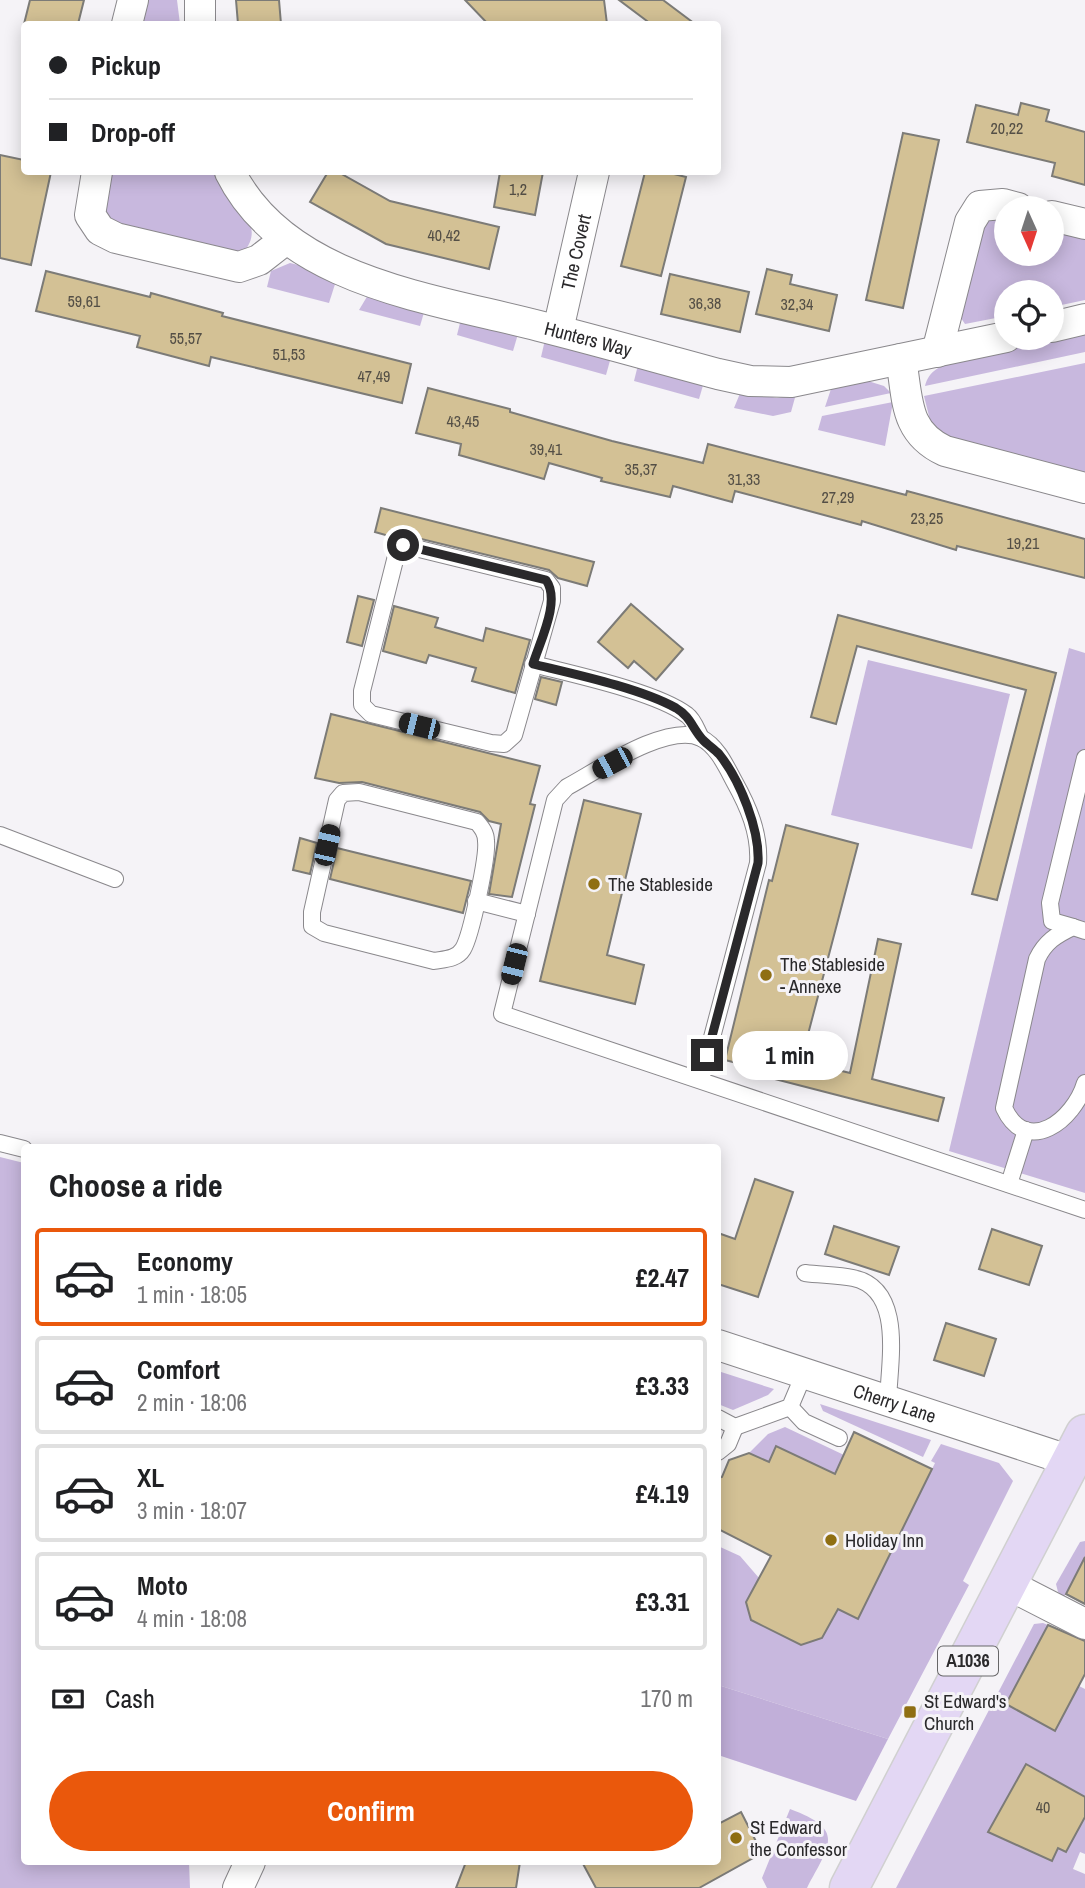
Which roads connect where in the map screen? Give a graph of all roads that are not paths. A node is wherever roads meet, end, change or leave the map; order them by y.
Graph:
1 (133, 0) edge
2 (200, 0) edge
3 (128, 21) edge
4 (200, 21) edge
5 (97, 175) edge
6 (232, 175) edge
7 (593, 175) edge
8 (994, 205) edge
9 (1064, 219) edge
10 (1085, 225) edge
11 (286, 239) junction
12 (1085, 319) edge
13 (1064, 324) edge
14 (558, 330) junction
15 (994, 340) edge
16 (937, 352) junction
17 (901, 359) junction
18 (1085, 488) edge
19 (533, 664) junction
20 (701, 738) junction
21 (1085, 758) edge
22 (0, 835) edge
23 (116, 879) dead end
24 (476, 901) junction
25 (527, 914) junction
26 (1079, 929) edge
27 (701, 1079) junction
28 (1085, 1083) edge
29 (1027, 1130) junction
30 (0, 1143) edge
31 (21, 1148) edge
32 (1009, 1184) junction
33 (1085, 1210) edge
34 (804, 1273) dead end
35 (721, 1346) edge
36 (804, 1374) junction
37 (888, 1401) junction
38 (790, 1408) junction
39 (721, 1420) edge
40 (735, 1427) junction
41 (839, 1438) dead end
42 (1078, 1448) edge
43 (721, 1450) edge
44 (1009, 1585) junction
45 (1085, 1624) edge
46 (249, 1865) edge
47 (238, 1888) edge
48 (849, 1888) edge

1 - 3 street
2 - 4 street
5 - 11 street
6 - 11 street, Hunters Way
7 - 14 street, The Covert
8 - 16 street
9 - 10 street
11 - 14 street, Hunters Way
12 - 13 street
14 - 17 street, Hunters Way
15 - 16 street, Hunters Way
16 - 17 street, Hunters Way
17 - 18 street
19 - 19 lane
19 - 20 lane
20 - 25 lane
20 - 27 lane
21 - 26 lane
22 - 23 lane
24 - 24 lane
24 - 25 lane
25 - 27 lane
26 - 29 lane
27 - 32 lane
28 - 29 lane
29 - 32 lane
30 - 31 lane
32 - 33 lane
34 - 37 lane
35 - 36 street, Cherry Lane
36 - 37 street, Cherry Lane
36 - 38 lane
37 - 42 street, Cherry Lane
38 - 40 lane
38 - 41 lane
39 - 40 lane
40 - 43 lane
42 - 44 main road, A1036
44 - 45 street
44 - 48 main road, A1036
46 - 47 street

